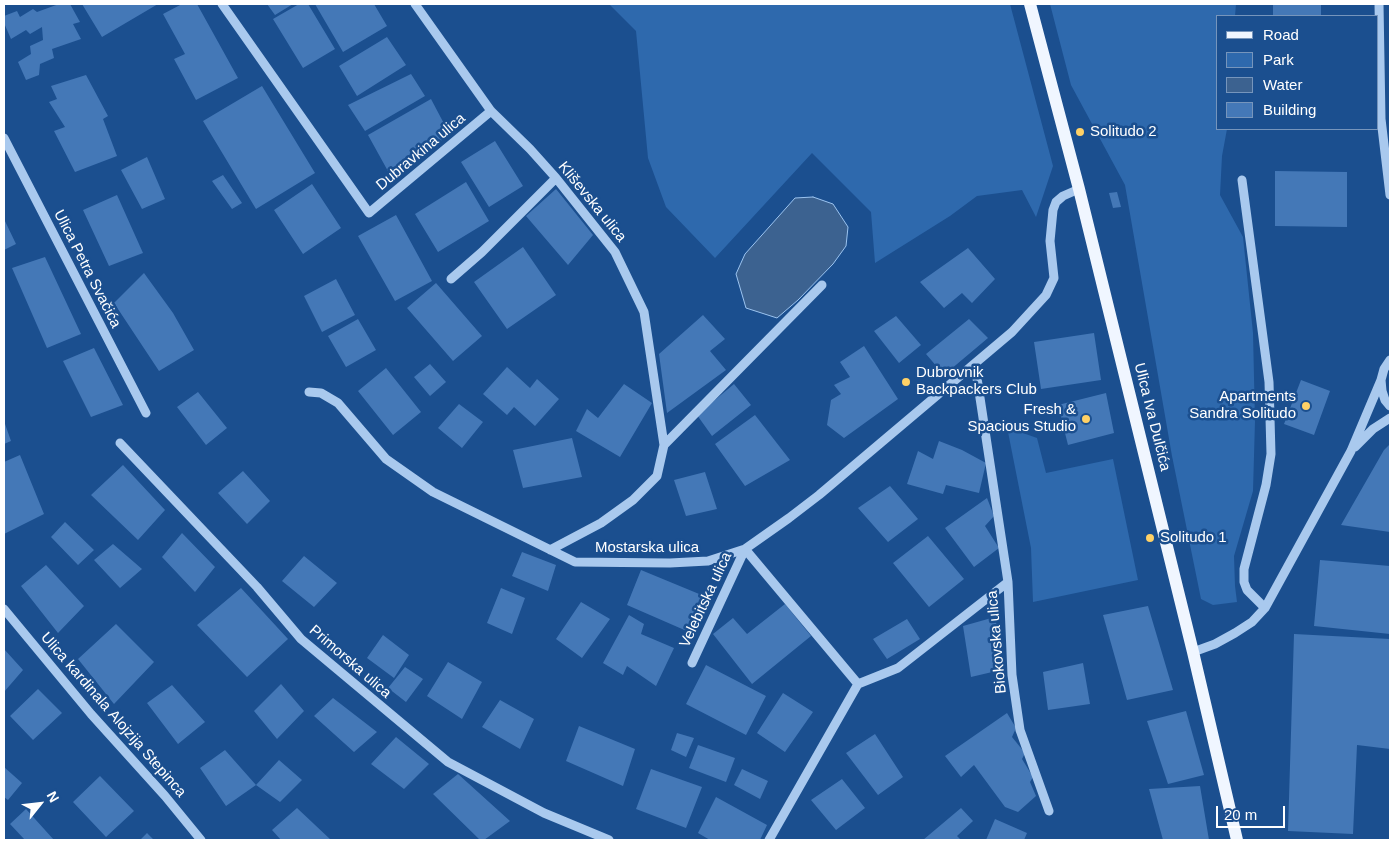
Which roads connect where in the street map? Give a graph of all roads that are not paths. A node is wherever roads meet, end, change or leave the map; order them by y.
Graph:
1 (222, 4) edge
2 (415, 4) edge
3 (1030, 4) edge
4 (1380, 4) edge
5 (491, 111) junction
6 (4, 138) edge
7 (556, 178) junction
8 (1242, 180) dead end
9 (1079, 189) junction
10 (1390, 195) edge
11 (452, 279) dead end
12 (822, 286) dead end
13 (1390, 359) edge
14 (974, 365) junction
15 (1381, 380) junction
16 (309, 392) dead end
17 (1390, 406) edge
18 (146, 413) dead end
19 (1390, 418) edge
20 (120, 443) dead end
21 (664, 445) junction
22 (1351, 451) junction
23 (745, 549) junction
24 (550, 550) junction
25 (1008, 582) junction
26 (4, 608) edge
27 (1265, 608) junction
28 (1193, 652) junction
29 (692, 663) dead end
30 (858, 684) junction
31 (1049, 811) dead end
32 (201, 840) edge
33 (609, 840) edge
34 (769, 840) edge
35 (1237, 840) edge

1 - 5 street, Dubravkina ulica
2 - 5 street, Kliševska ulica
3 - 9 main road, Ulica Iva Dulčića
4 - 10 street
5 - 7 street, Kliševska ulica
6 - 18 street, Ulica Petra Svačića
7 - 11 street
7 - 21 street, Kliševska ulica
8 - 27 street
9 - 14 street, Mostarska ulica
9 - 28 main road, Ulica Iva Dulčića
12 - 21 street
13 - 15 street
14 - 23 street, Mostarska ulica
14 - 25 street
15 - 17 street
15 - 22 street
16 - 24 street, Mostarska ulica
19 - 22 street
20 - 33 street, Primorska ulica
21 - 24 street, Kliševska ulica
22 - 27 street
23 - 24 street, Mostarska ulica
23 - 29 street, Velebitska ulica
23 - 30 street
25 - 30 street, Biokovska ulica
25 - 31 street, Biokovska ulica
26 - 32 street, Ulica kardinala Alojzija Stepinca
27 - 28 street
28 - 35 main road, Ulica Iva Dulčića
30 - 34 street

